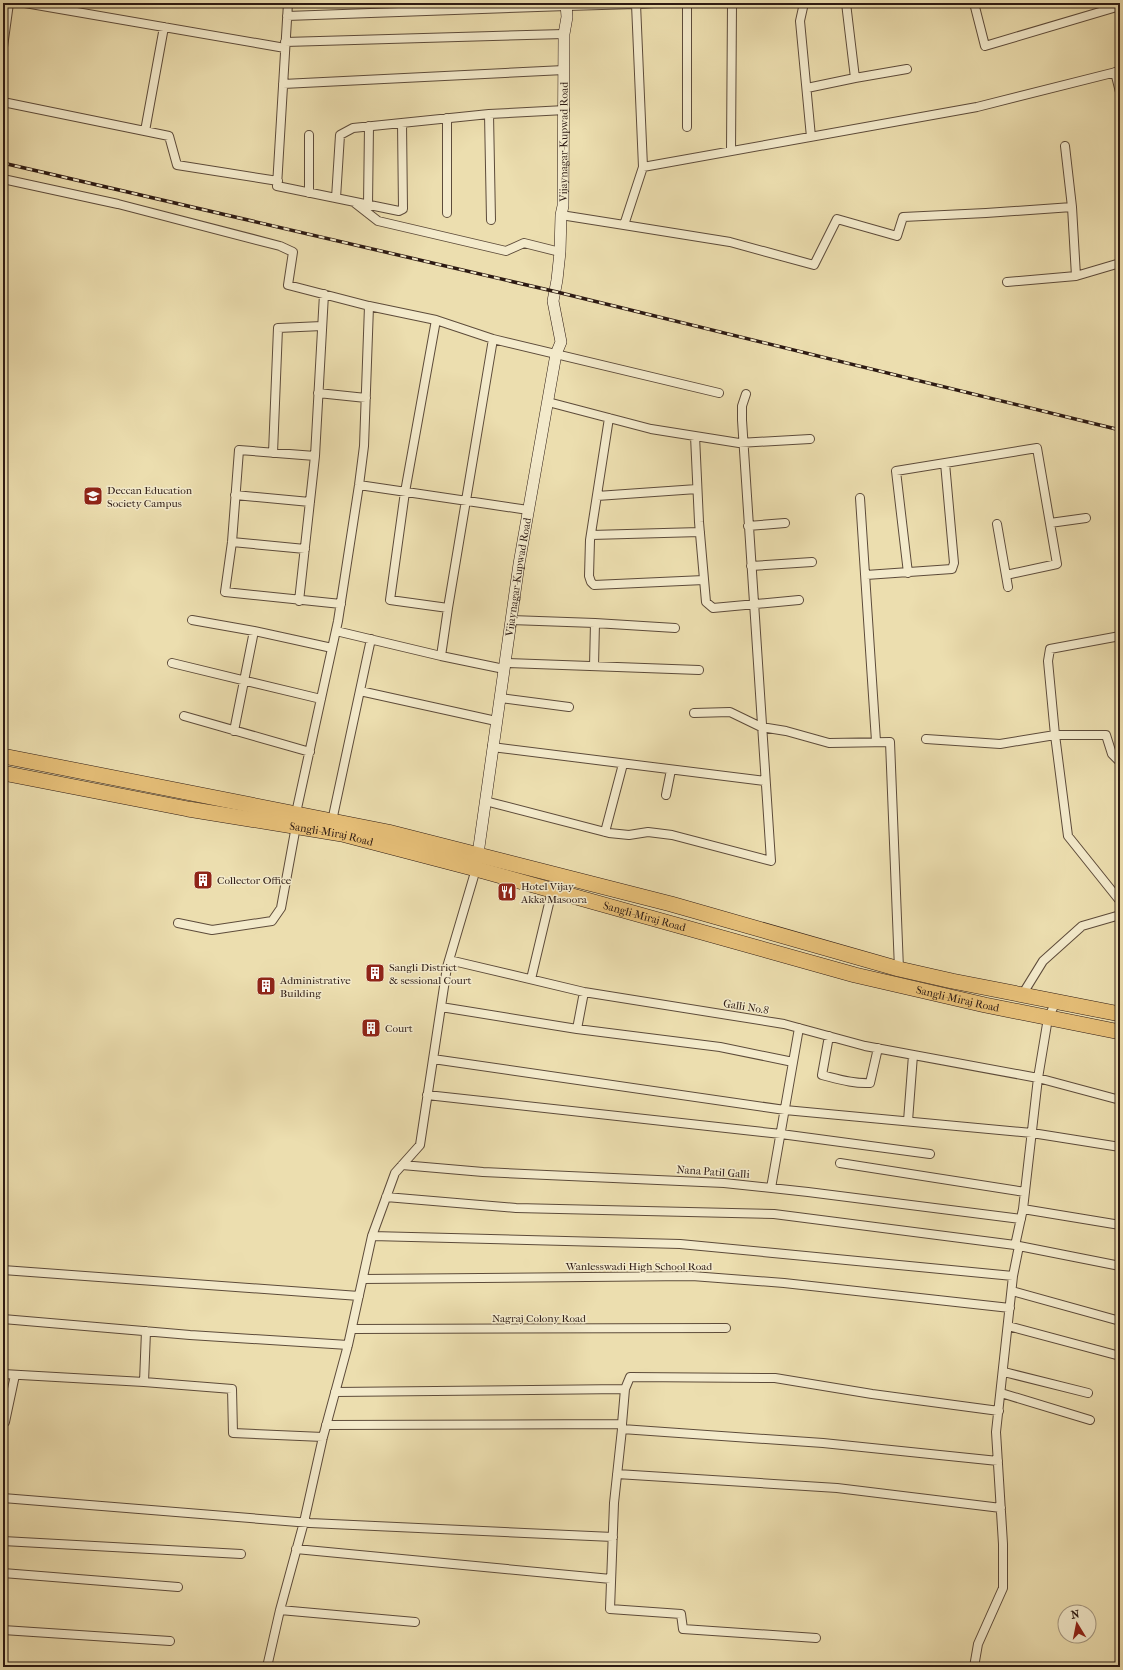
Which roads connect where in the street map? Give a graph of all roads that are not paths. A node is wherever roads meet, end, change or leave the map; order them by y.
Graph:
1 (10, 3) edge
2 (25, 3) edge
3 (288, 3) edge
4 (654, 3) edge
5 (687, 3) edge
6 (732, 3) edge
7 (804, 3) edge
8 (846, 3) edge
9 (974, 3) edge
10 (567, 4) edge
11 (636, 4) edge
12 (1120, 6) edge
13 (287, 16) junction
14 (164, 27) junction
15 (564, 34) junction
16 (285, 45) junction
17 (3, 47) edge
18 (907, 69) dead end
19 (564, 70) junction
20 (1118, 72) edge
21 (855, 78) junction
22 (283, 84) junction
23 (807, 88) junction
24 (1120, 92) edge
25 (3, 102) edge
26 (565, 110) junction
27 (489, 114) junction
28 (447, 118) junction
29 (402, 123) junction
30 (369, 126) junction
31 (687, 127) dead end
32 (145, 131) junction
33 (309, 135) dead end
34 (811, 137) junction
35 (1065, 146) dead end
36 (731, 151) junction
37 (643, 167) junction
38 (3, 179) edge
39 (278, 182) junction
40 (309, 193) junction
41 (336, 198) junction
42 (353, 202) junction
43 (368, 205) junction
44 (1072, 207) junction
45 (447, 213) dead end
46 (561, 215) junction
47 (491, 220) dead end
48 (624, 225) junction
49 (560, 252) junction
50 (1120, 264) edge
51 (1076, 276) junction
52 (1007, 282) dead end
53 (324, 294) junction
54 (369, 306) junction
55 (436, 320) junction
56 (322, 326) junction
57 (492, 339) junction
58 (556, 354) junction
59 (318, 393) junction
60 (719, 393) dead end
61 (746, 394) dead end
62 (366, 398) junction
63 (548, 402) junction
64 (609, 418) junction
65 (695, 436) junction
66 (810, 438) dead end
67 (743, 442) junction
68 (273, 453) junction
69 (315, 456) junction
70 (945, 463) junction
71 (359, 485) junction
72 (697, 489) junction
73 (405, 492) junction
74 (235, 495) junction
75 (597, 496) junction
76 (860, 498) dead end
77 (465, 501) junction
78 (310, 502) junction
79 (528, 510) junction
80 (1086, 518) dead end
81 (785, 523) dead end
82 (1050, 523) junction
83 (997, 524) dead end
84 (748, 526) junction
85 (700, 532) junction
86 (591, 535) junction
87 (232, 542) junction
88 (305, 550) junction
89 (812, 562) dead end
90 (751, 566) junction
91 (908, 573) junction
92 (1006, 574) junction
93 (866, 575) junction
94 (704, 580) junction
95 (1008, 587) dead end
96 (799, 600) dead end
97 (299, 601) junction
98 (341, 604) junction
99 (754, 605) junction
100 (448, 608) junction
101 (192, 620) dead end
102 (511, 620) junction
103 (595, 623) junction
104 (675, 628) dead end
105 (254, 631) junction
106 (336, 631) junction
107 (1120, 636) edge
108 (370, 639) junction
109 (332, 648) junction
110 (441, 656) junction
111 (172, 663) dead end
112 (504, 666) junction
113 (594, 666) junction
114 (699, 670) dead end
115 (244, 680) junction
116 (360, 691) junction
117 (500, 698) junction
118 (321, 699) junction
119 (569, 707) dead end
120 (694, 713) dead end
121 (184, 716) dead end
122 (496, 721) junction
123 (761, 727) junction
124 (234, 730) junction
125 (1055, 735) junction
126 (926, 739) dead end
127 (876, 741) junction
128 (492, 747) junction
129 (310, 752) junction
130 (3, 756) edge
131 (1120, 762) edge
132 (622, 764) junction
133 (671, 770) junction
134 (3, 773) edge
135 (765, 781) junction
136 (666, 795) dead end
137 (485, 801) junction
138 (296, 820) junction
139 (332, 821) junction
140 (605, 832) junction
141 (477, 862) junction
142 (552, 891) junction
143 (1120, 901) edge
144 (1120, 915) edge
145 (178, 923) dead end
146 (449, 960) junction
147 (899, 969) junction
148 (530, 979) junction
149 (584, 992) junction
150 (1022, 995) junction
151 (1056, 1002) junction
152 (441, 1007) junction
153 (1120, 1014) edge
154 (1048, 1018) junction
155 (799, 1028) junction
156 (577, 1029) junction
157 (1120, 1032) edge
158 (829, 1036) junction
159 (878, 1048) junction
160 (913, 1055) junction
161 (433, 1059) junction
162 (793, 1062) junction
163 (1038, 1078) junction
164 (427, 1095) junction
165 (1120, 1100) edge
166 (785, 1110) junction
167 (908, 1121) junction
168 (1032, 1133) junction
169 (780, 1134) junction
170 (1120, 1147) edge
171 (930, 1154) dead end
172 (840, 1163) dead end
173 (402, 1165) junction
174 (771, 1188) junction
175 (1025, 1192) junction
176 (386, 1197) junction
177 (1023, 1209) junction
178 (1021, 1219) junction
179 (1120, 1224) edge
180 (372, 1236) junction
181 (1017, 1246) junction
182 (1120, 1266) edge
183 (3, 1270) edge
184 (1013, 1276) junction
185 (363, 1279) junction
186 (1012, 1291) junction
187 (359, 1296) junction
188 (1010, 1308) junction
189 (3, 1319) edge
190 (1120, 1321) edge
191 (1008, 1326) junction
192 (726, 1328) dead end
193 (352, 1329) junction
194 (146, 1331) junction
195 (348, 1344) junction
196 (1120, 1356) edge
197 (1004, 1372) junction
198 (3, 1374) edge
199 (15, 1375) junction
200 (144, 1382) junction
201 (625, 1389) junction
202 (335, 1392) junction
203 (1001, 1393) junction
204 (1088, 1393) dead end
205 (999, 1411) junction
206 (1090, 1420) dead end
207 (3, 1422) edge
208 (326, 1425) junction
209 (622, 1427) junction
210 (323, 1437) junction
211 (998, 1461) junction
212 (617, 1474) junction
213 (3, 1498) edge
214 (1001, 1508) junction
215 (304, 1522) junction
216 (613, 1537) junction
217 (3, 1541) edge
218 (296, 1549) junction
219 (241, 1554) dead end
220 (3, 1573) edge
221 (611, 1579) junction
222 (178, 1587) dead end
223 (280, 1610) junction
224 (415, 1622) dead end
225 (3, 1630) edge
226 (816, 1638) dead end
227 (170, 1641) dead end
228 (267, 1667) edge
229 (974, 1667) edge

1 - 17 street
2 - 14 street
3 - 13 street
4 - 11 street
5 - 31 street
6 - 36 street
7 - 23 street
8 - 21 street
9 - 12 street
10 - 11 street
10 - 13 street
10 - 15 street, Vijaynagar-Kupwad Road
11 - 37 street
13 - 16 street
14 - 16 street
14 - 32 street
15 - 16 street
15 - 19 street, Vijaynagar-Kupwad Road
16 - 22 street
18 - 21 street
19 - 22 street
19 - 26 street, Vijaynagar-Kupwad Road
20 - 24 street
20 - 34 street
21 - 23 street
22 - 39 street
23 - 34 street
25 - 32 street
26 - 27 street
26 - 46 street, Vijaynagar-Kupwad Road
27 - 28 street
27 - 47 street
28 - 29 street
28 - 45 street
29 - 30 street
29 - 43 street
30 - 41 street
30 - 43 street
32 - 39 street
33 - 40 street
34 - 36 street
35 - 44 street
36 - 37 street
37 - 48 street
38 - 53 street
39 - 40 street
40 - 41 street
41 - 42 street
42 - 43 street
42 - 49 street
44 - 48 street
44 - 51 street
46 - 48 street
46 - 49 street, Vijaynagar-Kupwad Road
49 - 58 street, Vijaynagar-Kupwad Road
50 - 51 street
51 - 52 street
53 - 54 street
53 - 56 street
54 - 55 street
54 - 62 street
55 - 57 street
55 - 73 street
56 - 59 street
56 - 68 street
57 - 58 street
57 - 77 street
58 - 60 street
58 - 63 street, Vijaynagar-Kupwad Road
59 - 62 street
59 - 69 street
61 - 67 street
62 - 71 street
63 - 64 street
63 - 79 street, Vijaynagar-Kupwad Road
64 - 65 street
64 - 75 street
65 - 67 street
65 - 72 street
66 - 67 street
67 - 84 street
68 - 69 street
68 - 74 street
69 - 78 street
70 - 82 street
70 - 91 street
70 - 91 street
71 - 73 street
71 - 98 street
72 - 75 street
72 - 85 street
73 - 77 street
73 - 100 street
74 - 78 street
74 - 87 street
75 - 86 street
76 - 93 street
77 - 79 street
77 - 100 street
78 - 88 street
79 - 102 street, Vijaynagar-Kupwad Road
80 - 82 street
81 - 84 street
82 - 92 street
83 - 92 street
84 - 90 street
85 - 86 street
85 - 94 street
86 - 94 street
87 - 88 street
87 - 97 street
88 - 97 street
89 - 90 street
90 - 99 street
91 - 93 street
92 - 95 street
93 - 127 street
94 - 99 street
96 - 99 street
97 - 98 street
98 - 106 street
99 - 123 street
100 - 110 street
101 - 105 street
102 - 103 street
102 - 112 street, Vijaynagar-Kupwad Road
103 - 104 street
103 - 113 street
105 - 109 street
105 - 115 street
106 - 108 street
106 - 109 street
107 - 125 street
108 - 110 street
108 - 116 street
109 - 118 street
110 - 112 street
111 - 115 street
112 - 113 street
112 - 117 street, Vijaynagar-Kupwad Road
113 - 114 street
115 - 118 street
115 - 124 street
116 - 122 street
116 - 139 street
117 - 119 street
117 - 122 street, Vijaynagar-Kupwad Road
118 - 129 street
120 - 123 street
121 - 124 street
122 - 128 street, Vijaynagar-Kupwad Road
123 - 127 street
123 - 135 street
124 - 129 street
125 - 126 street
125 - 131 street
125 - 143 street
127 - 147 street
128 - 132 street
128 - 137 street, Vijaynagar-Kupwad Road
129 - 138 street
130 - 138 highway, Sangli-Miraj Road
132 - 133 street
132 - 140 street
133 - 135 street
133 - 136 street
134 - 138 highway, Sangli-Miraj Road
135 - 140 street
137 - 140 street
137 - 141 street, Vijaynagar-Kupwad Road
138 - 139 highway, Sangli-Miraj Road
138 - 141 highway, Sangli-Miraj Road
138 - 145 street
139 - 141 highway, Sangli-Miraj Road
141 - 142 highway, Sangli-Miraj Road
141 - 146 street
141 - 147 highway, Sangli-Miraj Road
142 - 148 street
142 - 154 highway, Sangli-Miraj Road
144 - 150 street
146 - 148 street, Galli No.8
146 - 152 street
147 - 150 highway, Sangli-Miraj Road
148 - 149 street, Galli No.8
149 - 155 street, Galli No.8
149 - 156 street
150 - 151 highway, Sangli-Miraj Road
151 - 153 highway, Sangli-Miraj Road
151 - 154 street
152 - 156 street
152 - 161 street
154 - 157 highway, Sangli-Miraj Road
154 - 163 street
155 - 158 street, Galli No.8
155 - 162 street
156 - 162 street
158 - 159 street, Galli No.8
158 - 159 street
159 - 160 street, Galli No.8
160 - 163 street, Galli No.8
160 - 167 street
161 - 164 street
161 - 166 street
162 - 166 street
163 - 165 street, Galli No.8
163 - 168 street
164 - 169 street
164 - 173 street
166 - 167 street
166 - 169 street
167 - 168 street
168 - 170 street
168 - 175 street
169 - 171 street
169 - 174 street
172 - 175 street
173 - 174 street, Nana Patil Galli
173 - 176 street
174 - 178 street, Nana Patil Galli
175 - 177 street
176 - 180 street
176 - 181 street
177 - 178 street
177 - 179 street
178 - 181 street
180 - 184 street
180 - 185 street
181 - 182 street
181 - 184 street
183 - 187 street
184 - 186 street
185 - 187 street
185 - 188 street, Wanlesswadi High School Road
186 - 188 street
186 - 190 street
187 - 193 street
188 - 191 street
189 - 194 street
191 - 196 street
191 - 197 street
192 - 193 street, Nagraj Colony Road
193 - 195 street
194 - 195 street
194 - 200 street
195 - 202 street
197 - 203 street
197 - 204 street
198 - 199 street
199 - 200 street
199 - 207 street
200 - 210 street
201 - 202 street
201 - 205 street
201 - 209 street
202 - 208 street
203 - 205 street
203 - 206 street
205 - 211 street
208 - 209 street
208 - 210 street
209 - 211 street
209 - 212 street
210 - 215 street
211 - 214 street
212 - 214 street
212 - 216 street
213 - 215 street
214 - 229 street
215 - 216 street
215 - 218 street
216 - 221 street
217 - 219 street
218 - 221 street
218 - 223 street
220 - 222 street
221 - 226 street
223 - 224 street
223 - 228 street
225 - 227 street

